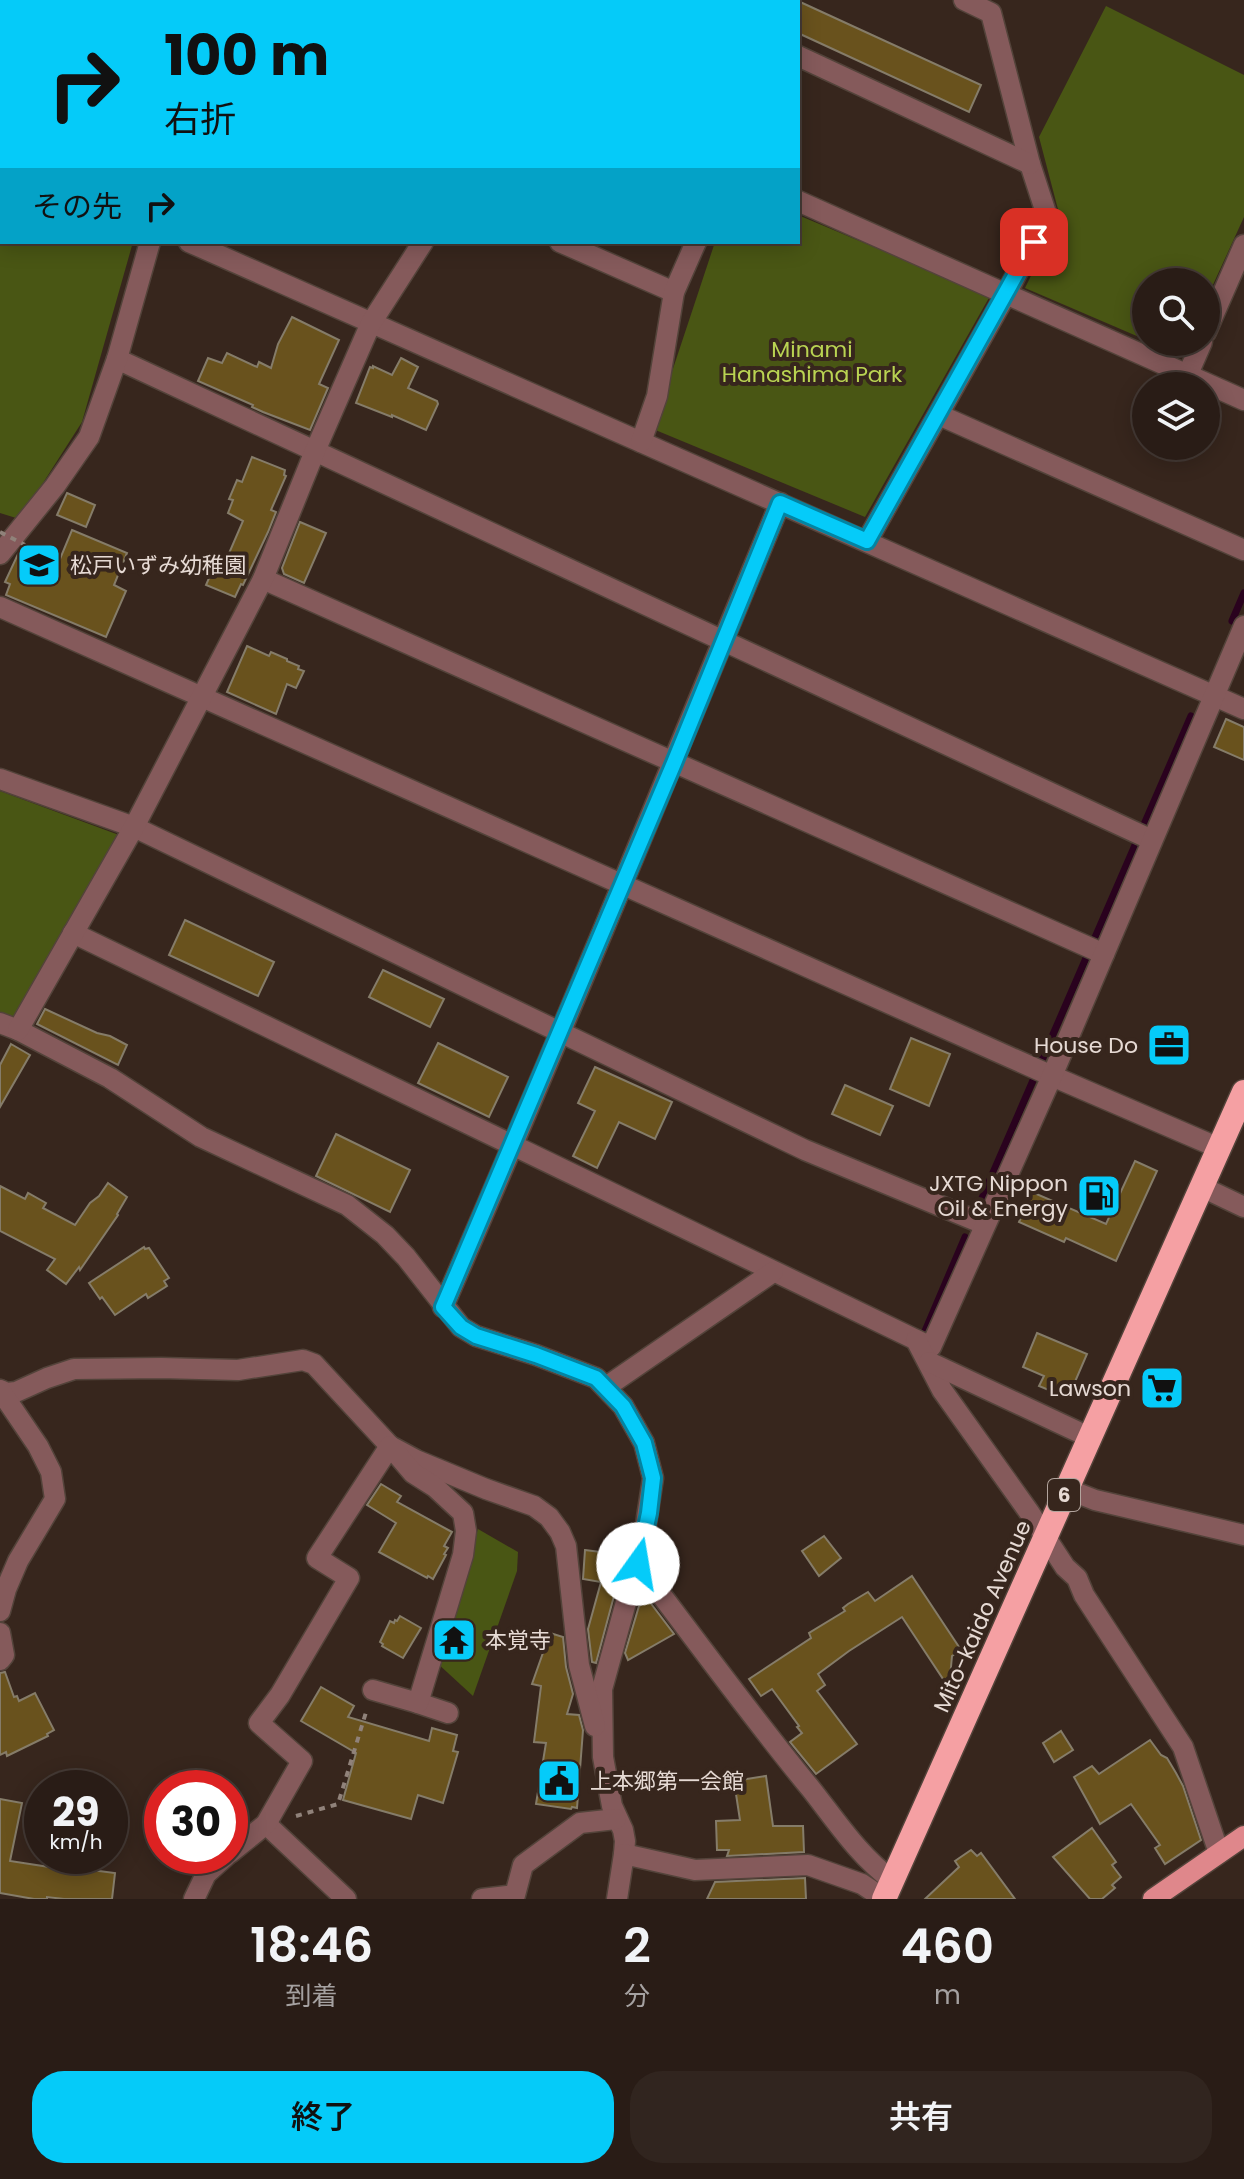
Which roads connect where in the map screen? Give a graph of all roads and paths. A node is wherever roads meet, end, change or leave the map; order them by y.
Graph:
1 (964, 0) edge
2 (800, 57) edge
3 (1030, 164) junction
4 (800, 202) edge
5 (149, 244) edge
6 (193, 244) edge
7 (422, 244) edge
8 (565, 244) edge
9 (695, 244) edge
10 (1244, 245) edge
11 (674, 292) junction
12 (1006, 294) junction
13 (1220, 300) edge
14 (371, 323) junction
15 (117, 359) junction
16 (1183, 372) edge
17 (1220, 389) edge
18 (1244, 400) edge
19 (939, 415) junction
20 (641, 442) junction
21 (315, 451) junction
22 (780, 503) junction
23 (0, 532) edge
24 (867, 541) junction
25 (25, 545) dead end
26 (1244, 550) edge
27 (0, 554) edge
28 (263, 579) junction
29 (0, 607) edge
30 (1244, 626) edge
31 (723, 642) junction
32 (202, 696) junction
33 (1213, 696) junction
34 (1244, 709) edge
35 (674, 763) junction
36 (0, 779) edge
37 (134, 827) junction
38 (1152, 840) junction
39 (621, 883) junction
40 (73, 933) junction
41 (1104, 954) junction
42 (6, 1030) edge
43 (560, 1032) junction
44 (1052, 1076) junction
45 (1244, 1092) edge
46 (513, 1146) junction
47 (1219, 1148) junction
48 (1202, 1187) junction
49 (1244, 1207) edge
50 (984, 1224) junction
51 (773, 1272) junction
52 (443, 1307) junction
53 (916, 1340) junction
54 (929, 1362) junction
55 (606, 1387) junction
56 (0, 1390) edge
57 (1089, 1437) junction
58 (390, 1446) junction
59 (1067, 1489) junction
60 (1244, 1535) edge
61 (1045, 1537) junction
62 (638, 1564) junction
63 (0, 1611) edge
64 (0, 1633) edge
65 (0, 1660) edge
66 (373, 1690) joint
67 (418, 1703) junction
68 (448, 1713) dead end
69 (603, 1757) junction
70 (616, 1819) junction
71 (266, 1824) junction
72 (1244, 1836) edge
73 (248, 1838) edge
74 (1219, 1853) junction
75 (624, 1854) junction
76 (206, 1874) edge
77 (885, 1893) edge
78 (514, 1897) edge
79 (194, 1899) edge
80 (346, 1899) edge
81 (482, 1899) edge
82 (617, 1899) edge
83 (1153, 1899) edge

1 - 3 street
2 - 3 street
3 - 12 street
4 - 12 street
5 - 15 street
6 - 14 street
7 - 14 street
8 - 11 street
9 - 11 street
10 - 13 street
11 - 20 street
12 - 16 street
12 - 19 street
14 - 20 street
14 - 21 street
15 - 21 street
15 - 27 street
17 - 18 street
19 - 24 street
19 - 26 street
20 - 22 street
21 - 28 street
21 - 31 street
22 - 24 street
22 - 31 street
23 - 25 path, bridge
24 - 33 street
28 - 32 street
28 - 35 street
29 - 32 street
30 - 33 street
31 - 35 street
31 - 38 street
32 - 37 street
32 - 39 street
33 - 34 street
33 - 38 street
35 - 39 street
35 - 41 street
36 - 37 street
37 - 40 street
37 - 43 street
38 - 41 street
39 - 43 street
39 - 44 street
40 - 42 street
40 - 46 street
41 - 44 street
42 - 52 street
43 - 46 street
43 - 50 street
44 - 47 street
44 - 50 street
45 - 47 highway, Mito-kaido Avenue / 6
46 - 51 street
46 - 52 street
47 - 48 highway, Mito-kaido Avenue / 6
48 - 49 street
48 - 57 highway, Mito-kaido Avenue / 6
50 - 53 street
51 - 53 street
51 - 55 street
52 - 55 street
53 - 54 street
54 - 57 street
54 - 61 street
55 - 62 street
56 - 58 street
56 - 63 street
57 - 59 highway, Mito-kaido Avenue / 6
58 - 67 street
58 - 69 street
58 - 71 street
59 - 60 street
59 - 61 highway, Mito-kaido Avenue / 6
61 - 74 street
61 - 77 highway, Mito-kaido Avenue / 6
62 - 69 street
62 - 77 street
64 - 65 street
66 - 67 street
66 - 71 path
67 - 68 street
69 - 70 street
70 - 75 street
70 - 78 street
71 - 73 street
71 - 80 street
72 - 74 main road
74 - 83 main road
75 - 77 street
75 - 82 street
76 - 79 street
78 - 81 street

